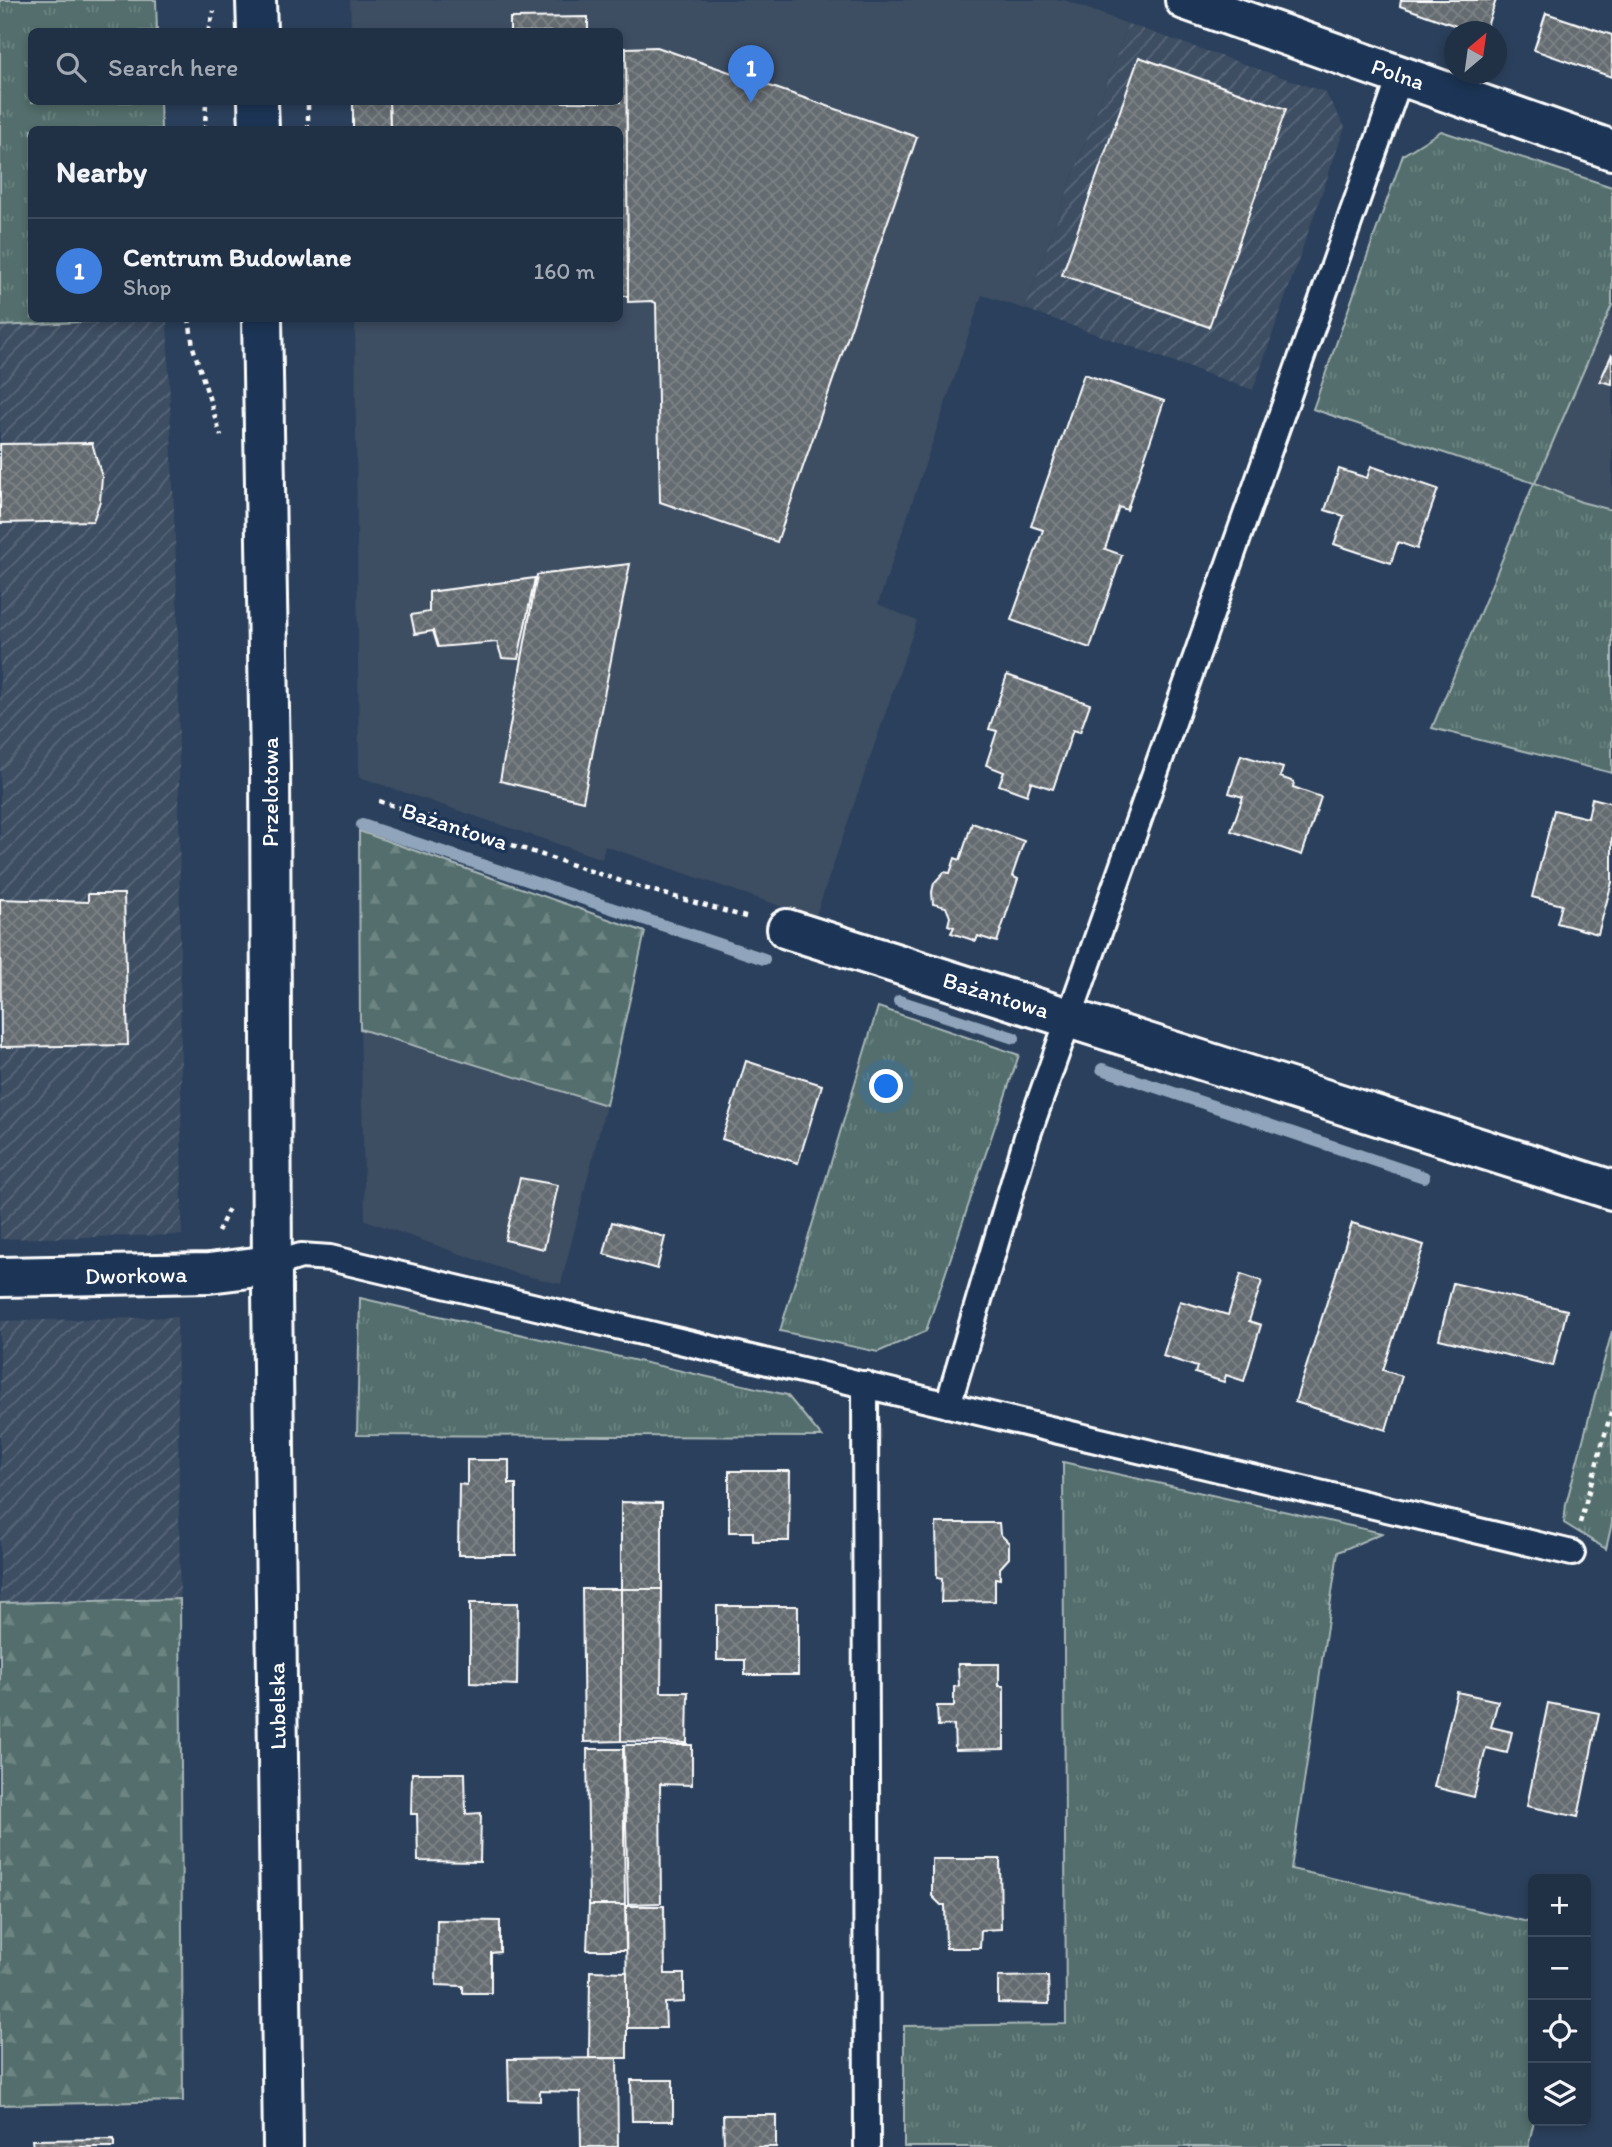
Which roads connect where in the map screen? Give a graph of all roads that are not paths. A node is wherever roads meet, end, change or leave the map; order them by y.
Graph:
1 (256, 0) edge
2 (1185, 0) edge
3 (257, 28) edge
4 (1401, 75) junction
5 (258, 105) edge
6 (259, 126) edge
7 (1612, 150) edge
8 (262, 322) edge
9 (787, 929) road end
10 (1068, 1018) junction
11 (1612, 1190) edge
12 (272, 1265) junction
13 (0, 1278) edge
14 (865, 1384) junction
15 (948, 1405) junction
16 (1572, 1553) road end
17 (283, 2147) edge
18 (867, 2147) edge

1 - 3 street
2 - 4 street, Polna
4 - 7 street, Polna
4 - 10 lane
5 - 6 street
8 - 12 street, Przelotowa
9 - 10 street, Bażantowa
10 - 11 street, Bażantowa
10 - 15 lane
12 - 13 street, Dworkowa
12 - 14 lane
12 - 17 street, Lubelska
14 - 15 lane
14 - 18 lane
15 - 16 lane

